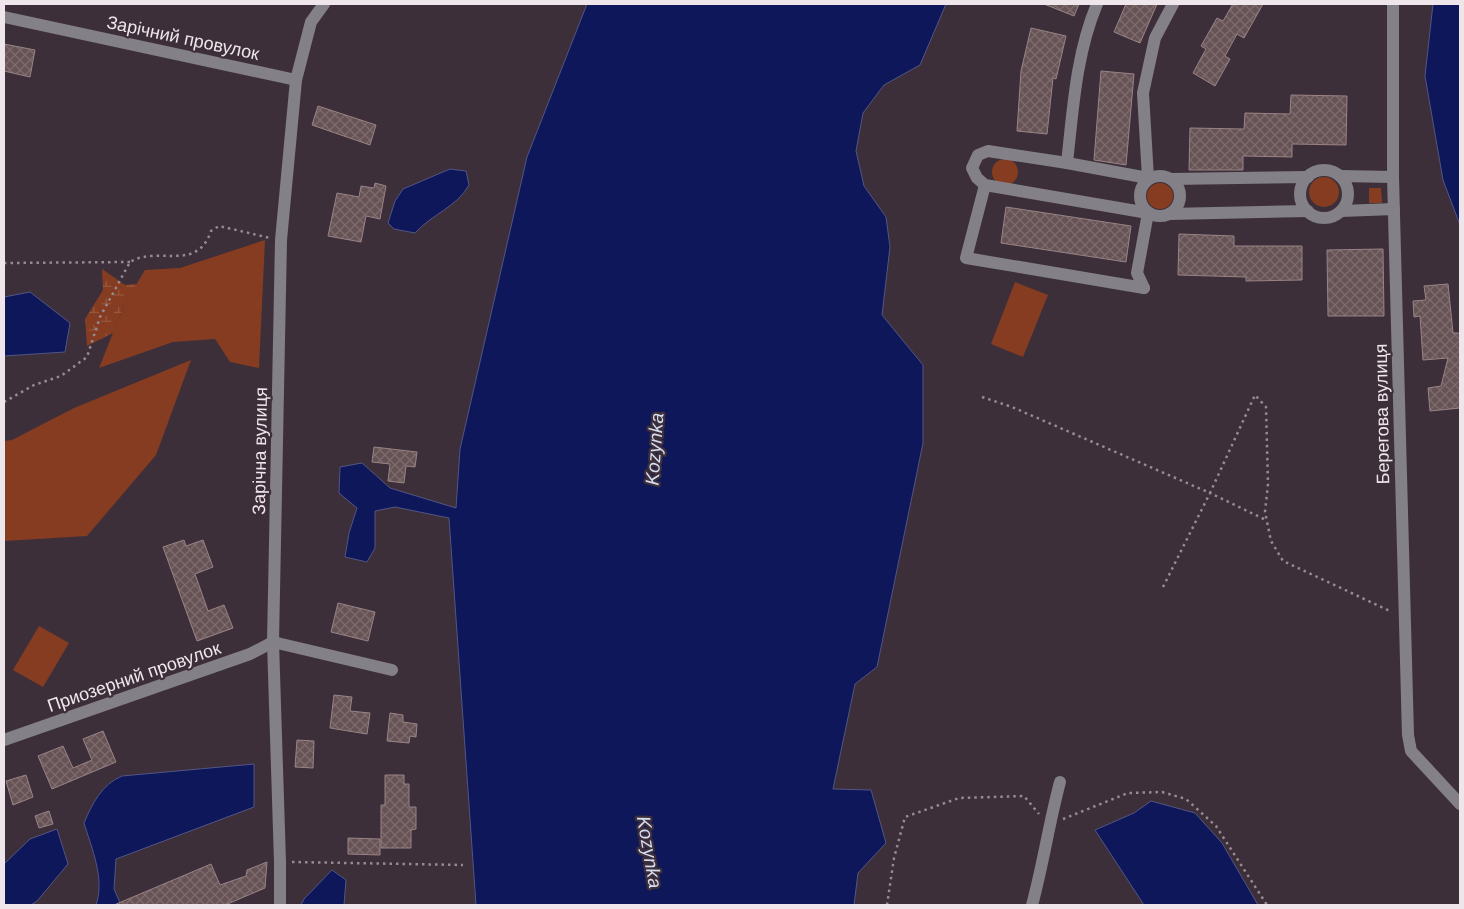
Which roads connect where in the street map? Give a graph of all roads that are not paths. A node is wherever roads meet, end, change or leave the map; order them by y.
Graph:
1 (324, 4) edge
2 (1097, 4) edge
3 (1172, 4) edge
4 (1393, 4) edge
5 (4, 17) edge
6 (296, 80) junction
7 (1067, 163) junction
8 (1340, 176) junction
9 (1308, 177) junction
10 (1393, 177) junction
11 (1148, 178) junction
12 (1171, 179) junction
13 (985, 185) junction
14 (1394, 209) junction
15 (1308, 211) junction
16 (1341, 211) junction
17 (1148, 213) junction
18 (1169, 214) junction
19 (273, 642) junction
20 (392, 670) dead end
21 (4, 740) edge
22 (1060, 782) dead end
23 (1460, 804) edge
24 (280, 905) edge
25 (1032, 905) edge

1 - 6 street, Зарічна вулиця
2 - 7 street
3 - 11 street
4 - 10 street, Берегова вулиця
5 - 6 street, Зарічний провулок
6 - 19 street, Зарічна вулиця
7 - 11 street
7 - 13 street
8 - 9 street
8 - 10 street
8 - 16 street
9 - 12 street
9 - 15 street
10 - 14 street, Берегова вулиця
11 - 12 street
11 - 17 street
12 - 18 street
13 - 17 street
13 - 17 street
14 - 16 street
14 - 23 street, Берегова вулиця
15 - 16 street
15 - 18 street
17 - 18 street
19 - 20 street
19 - 21 street, Приозерний провулок
19 - 24 street, Зарічна вулиця
22 - 25 street

